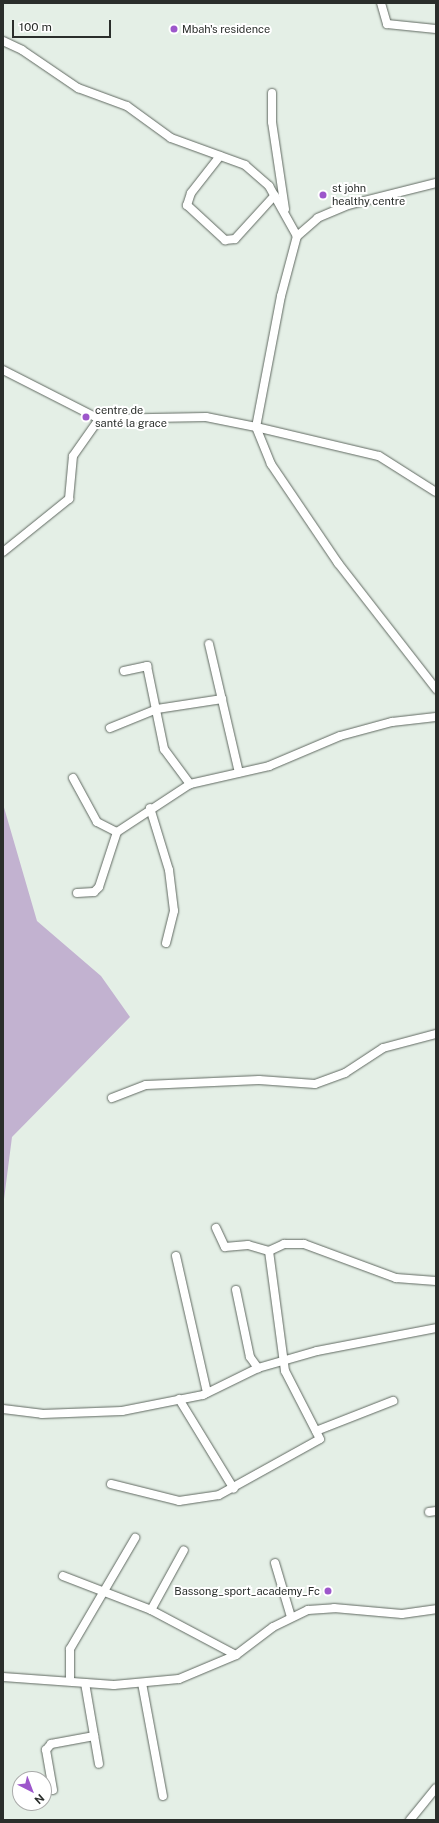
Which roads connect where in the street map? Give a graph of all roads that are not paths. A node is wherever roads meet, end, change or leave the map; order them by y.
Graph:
1 (381, 3) edge
2 (436, 29) edge
3 (3, 41) edge
4 (272, 93) dead end
5 (220, 156) junction
6 (436, 182) edge
7 (275, 195) junction
8 (286, 213) junction
9 (297, 236) junction
10 (3, 370) edge
11 (99, 419) junction
12 (256, 427) junction
13 (436, 492) edge
14 (3, 552) edge
15 (209, 644) dead end
16 (124, 672) dead end
17 (436, 689) edge
18 (222, 699) junction
19 (157, 709) junction
20 (436, 717) edge
21 (110, 728) dead end
22 (239, 773) junction
23 (73, 778) dead end
24 (190, 784) junction
25 (150, 808) junction
26 (117, 832) junction
27 (76, 893) dead end
28 (166, 943) dead end
29 (436, 1034) edge
30 (112, 1098) dead end
31 (216, 1228) dead end
32 (268, 1251) junction
33 (176, 1256) dead end
34 (436, 1281) edge
35 (236, 1290) dead end
36 (436, 1328) edge
37 (285, 1361) junction
38 (258, 1368) junction
39 (207, 1393) junction
40 (179, 1399) junction
41 (393, 1401) dead end
42 (3, 1409) edge
43 (316, 1431) junction
44 (111, 1484) dead end
45 (234, 1489) junction
46 (135, 1538) dead end
47 (184, 1550) dead end
48 (275, 1563) dead end
49 (63, 1576) dead end
50 (103, 1594) junction
51 (436, 1609) edge
52 (151, 1610) junction
53 (290, 1617) junction
54 (236, 1655) junction
55 (3, 1677) edge
56 (70, 1681) junction
57 (84, 1682) junction
58 (142, 1683) junction
59 (94, 1736) junction
60 (99, 1764) dead end
61 (436, 1788) edge
62 (53, 1790) dead end
63 (163, 1796) dead end
64 (410, 1820) edge

1 - 2 street
3 - 5 street
4 - 8 street
5 - 7 street
5 - 7 street
6 - 9 street
7 - 8 street
8 - 9 street
9 - 12 street
10 - 11 street
11 - 12 street
11 - 14 street
12 - 13 street
12 - 17 street
15 - 18 street
16 - 19 street
18 - 19 street
18 - 22 street
19 - 21 street
19 - 24 street
20 - 22 street
22 - 24 street
23 - 26 street
24 - 25 street
25 - 26 street
25 - 28 street
26 - 27 street
29 - 30 street
31 - 32 street
32 - 34 street
32 - 37 street
33 - 39 street
35 - 38 street
36 - 37 street
37 - 38 street
37 - 43 street
38 - 39 street
39 - 40 street
40 - 42 street
40 - 45 street
41 - 43 street
43 - 45 street
44 - 45 street
46 - 50 street
47 - 52 street
48 - 53 street
49 - 50 street
50 - 52 street
50 - 56 street
51 - 53 street
52 - 54 street
53 - 54 street
54 - 58 street
55 - 56 street
56 - 57 street
57 - 58 street
57 - 59 street
58 - 63 street
59 - 60 street
59 - 62 street
61 - 64 street

